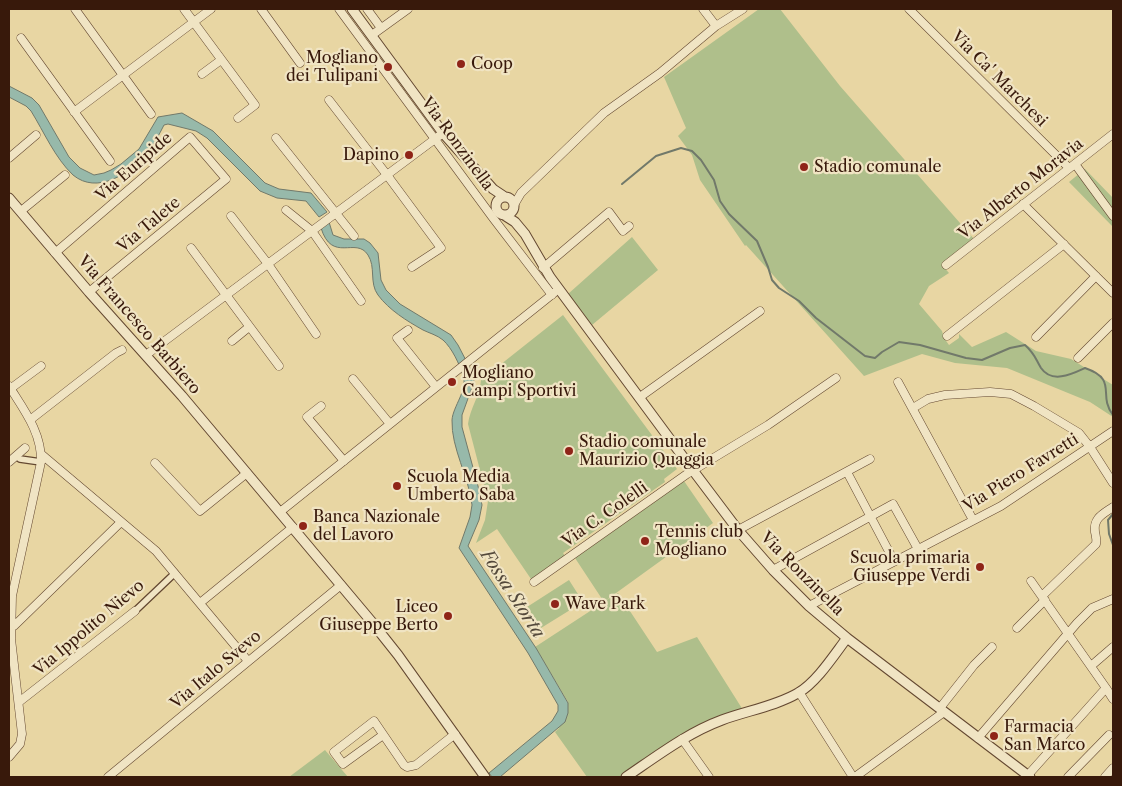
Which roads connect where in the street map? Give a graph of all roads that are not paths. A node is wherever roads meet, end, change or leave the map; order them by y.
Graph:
1 (75, 9) edge
2 (184, 9) edge
3 (211, 9) edge
4 (261, 9) edge
5 (339, 9) edge
6 (352, 9) edge
7 (367, 9) edge
8 (408, 9) edge
9 (703, 9) edge
10 (743, 9) edge
11 (909, 9) edge
12 (194, 22) junction
13 (716, 26) junction
14 (381, 28) junction
15 (372, 35) junction
16 (21, 38) dead end
17 (221, 60) junction
18 (300, 63) dead end
19 (202, 74) dead end
20 (123, 76) junction
21 (329, 100) dead end
22 (74, 112) junction
23 (151, 114) dead end
24 (238, 118) dead end
25 (444, 133) junction
26 (1113, 134) edge
27 (36, 135) dead end
28 (276, 138) dead end
29 (435, 140) junction
30 (9, 158) edge
31 (110, 161) dead end
32 (1072, 166) junction
33 (65, 175) dead end
34 (388, 175) junction
35 (226, 179) joint
36 (489, 184) junction
37 (527, 188) junction
38 (9, 198) edge
39 (506, 198) junction
40 (1023, 204) junction
41 (496, 206) junction
42 (514, 208) junction
43 (286, 210) dead end
44 (20, 212) junction
45 (336, 213) junction
46 (504, 215) junction
47 (231, 216) dead end
48 (1113, 216) edge
49 (629, 226) dead end
50 (522, 230) junction
51 (312, 231) junction
52 (354, 236) dead end
53 (1064, 244) junction
54 (191, 248) dead end
55 (55, 253) junction
56 (268, 264) junction
57 (946, 266) dead end
58 (412, 267) dead end
59 (543, 268) junction
60 (1096, 276) junction
61 (89, 292) junction
62 (555, 292) junction
63 (1113, 293) edge
64 (226, 295) junction
65 (361, 301) dead end
66 (760, 311) dead end
67 (1113, 323) edge
68 (250, 327) junction
69 (408, 330) dead end
70 (316, 334) dead end
71 (948, 336) dead end
72 (1036, 337) dead end
73 (232, 341) dead end
74 (122, 350) dead end
75 (146, 354) junction
76 (1078, 358) dead end
77 (41, 366) dead end
78 (278, 366) dead end
79 (836, 378) dead end
80 (353, 379) dead end
81 (898, 382) dead end
82 (436, 387) junction
83 (10, 388) edge
84 (640, 397) junction
85 (321, 406) dead end
86 (913, 408) junction
87 (30, 420) junction
88 (390, 424) junction
89 (1113, 431) edge
90 (1090, 447) junction
91 (25, 448) dead end
92 (16, 456) junction
93 (41, 458) junction
94 (870, 459) dead end
95 (344, 461) junction
96 (9, 462) edge
97 (155, 463) dead end
98 (692, 470) junction
99 (847, 472) junction
100 (247, 473) junction
101 (1113, 483) edge
102 (1113, 507) edge
103 (280, 512) junction
104 (870, 516) junction
105 (973, 520) junction
106 (121, 522) junction
107 (293, 526) junction
108 (738, 530) junction
109 (918, 549) junction
110 (894, 561) junction
111 (773, 570) junction
112 (175, 573) junction
113 (1031, 581) dead end
114 (534, 582) dead end
115 (341, 585) junction
116 (1043, 598) junction
117 (1113, 599) edge
118 (200, 603) junction
119 (810, 606) junction
120 (134, 611) joint
121 (11, 627) junction
122 (1017, 628) dead end
123 (1067, 633) junction
124 (847, 638) junction
125 (992, 647) dead end
126 (1113, 647) edge
127 (248, 660) junction
128 (1091, 666) junction
129 (1106, 688) junction
130 (799, 692) junction
131 (1113, 700) edge
132 (19, 702) junction
133 (942, 710) junction
134 (383, 734) junction
135 (455, 734) junction
136 (1109, 736) dead end
137 (978, 738) junction
138 (682, 739) junction
139 (9, 757) edge
140 (1113, 768) edge
141 (631, 776) edge
142 (1029, 776) edge
143 (108, 777) edge
144 (485, 777) edge
145 (709, 777) edge
146 (854, 777) edge
147 (1068, 777) edge
148 (1105, 777) edge

1 - 20 street
2 - 12 street
3 - 12 street
4 - 18 street
5 - 29 street, Via Ronzinella
6 - 15 street, Via Ronzinella
7 - 14 street
8 - 14 street
9 - 13 street
10 - 13 street
11 - 32 street, Via Ca' Marchesi
12 - 17 street
12 - 20 street
13 - 37 street
14 - 15 street
15 - 25 street, Via Ronzinella
16 - 22 street
17 - 19 street
17 - 24 street
20 - 22 street
20 - 23 street
21 - 34 street
22 - 31 street
25 - 29 street
25 - 36 street, Via Ronzinella
26 - 32 street, Via Alberto Moravia
27 - 30 street
28 - 45 street
29 - 34 street
29 - 62 street, Via Ronzinella
32 - 40 street, Via Alberto Moravia
32 - 48 street, Via Ca' Marchesi
33 - 44 street
34 - 45 street
34 - 58 street
35 - 55 street, Via Euripide
35 - 61 street, Via Talete
36 - 39 street, Via Ronzinella
36 - 41 street, Via Ronzinella
37 - 39 street
37 - 42 street
38 - 44 street, Via Francesco Barbiero
39 - 41 street, Via Ronzinella
39 - 42 street, Via Ronzinella
40 - 53 street
40 - 57 street, Via Alberto Moravia
41 - 46 street, Via Ronzinella
42 - 46 street
42 - 50 street, Via Ronzinella
43 - 51 street
44 - 55 street, Via Francesco Barbiero
45 - 51 street
45 - 52 street
46 - 50 street, Via Ronzinella
47 - 56 street
49 - 59 street
50 - 59 street, Via Ronzinella
51 - 56 street
51 - 65 street
53 - 60 street
53 - 71 street
54 - 64 street
55 - 61 street, Via Francesco Barbiero
56 - 64 street
56 - 70 street
59 - 62 street, Via Ronzinella
60 - 63 street
60 - 72 street
61 - 75 street, Via Francesco Barbiero
62 - 82 street
62 - 84 street, Via Ronzinella
64 - 68 street
64 - 75 street
66 - 84 street
67 - 76 street
68 - 73 street
68 - 78 street
69 - 82 street
74 - 87 street
75 - 100 street, Via Francesco Barbiero
77 - 83 street
79 - 98 street, Via C. Colelli
80 - 88 street
81 - 86 street
82 - 88 street
83 - 87 street
84 - 98 street, Via Ronzinella
85 - 95 street
86 - 90 street
86 - 105 street
87 - 93 street
88 - 95 street
89 - 90 street, Via Piero Favretti
90 - 101 street
90 - 105 street, Via Piero Favretti
91 - 92 street
92 - 93 street
92 - 96 street
93 - 106 street
93 - 121 street
94 - 99 street
95 - 103 street
97 - 100 street
98 - 108 street, Via Ronzinella
98 - 114 street, Via C. Colelli
99 - 104 street
99 - 108 street
100 - 103 street, Via Francesco Barbiero
102 - 116 street
103 - 107 street, Via Francesco Barbiero
104 - 109 street
104 - 110 street
104 - 111 street
105 - 109 street, Via Piero Favretti
106 - 112 street
106 - 121 street
107 - 115 street, Via Francesco Barbiero
107 - 118 street
108 - 111 street, Via Ronzinella
109 - 110 street, Via Piero Favretti
110 - 119 street, Via Piero Favretti
111 - 119 street, Via Ronzinella
112 - 118 street
112 - 120 street, Via Ippolito Nievo
113 - 116 street
115 - 127 street, Via Italo Svevo
115 - 135 street, Via Francesco Barbiero
116 - 122 street
116 - 123 street
117 - 123 street
118 - 127 street
119 - 124 street, Via Ronzinella
120 - 132 street, Via Ippolito Nievo
121 - 132 street
123 - 128 street
123 - 137 street
124 - 130 street
124 - 133 street, Via Ronzinella
125 - 133 street
126 - 128 street
127 - 143 street, Via Italo Svevo
128 - 129 street
129 - 131 street
129 - 142 street, Via Ronzinella
130 - 138 street
130 - 146 street
132 - 139 street
133 - 137 street, Via Ronzinella
133 - 146 street
134 - 134 street
134 - 135 street
135 - 144 street, Via Francesco Barbiero
136 - 147 street
137 - 142 street, Via Ronzinella
138 - 141 street
138 - 145 street
140 - 148 street

